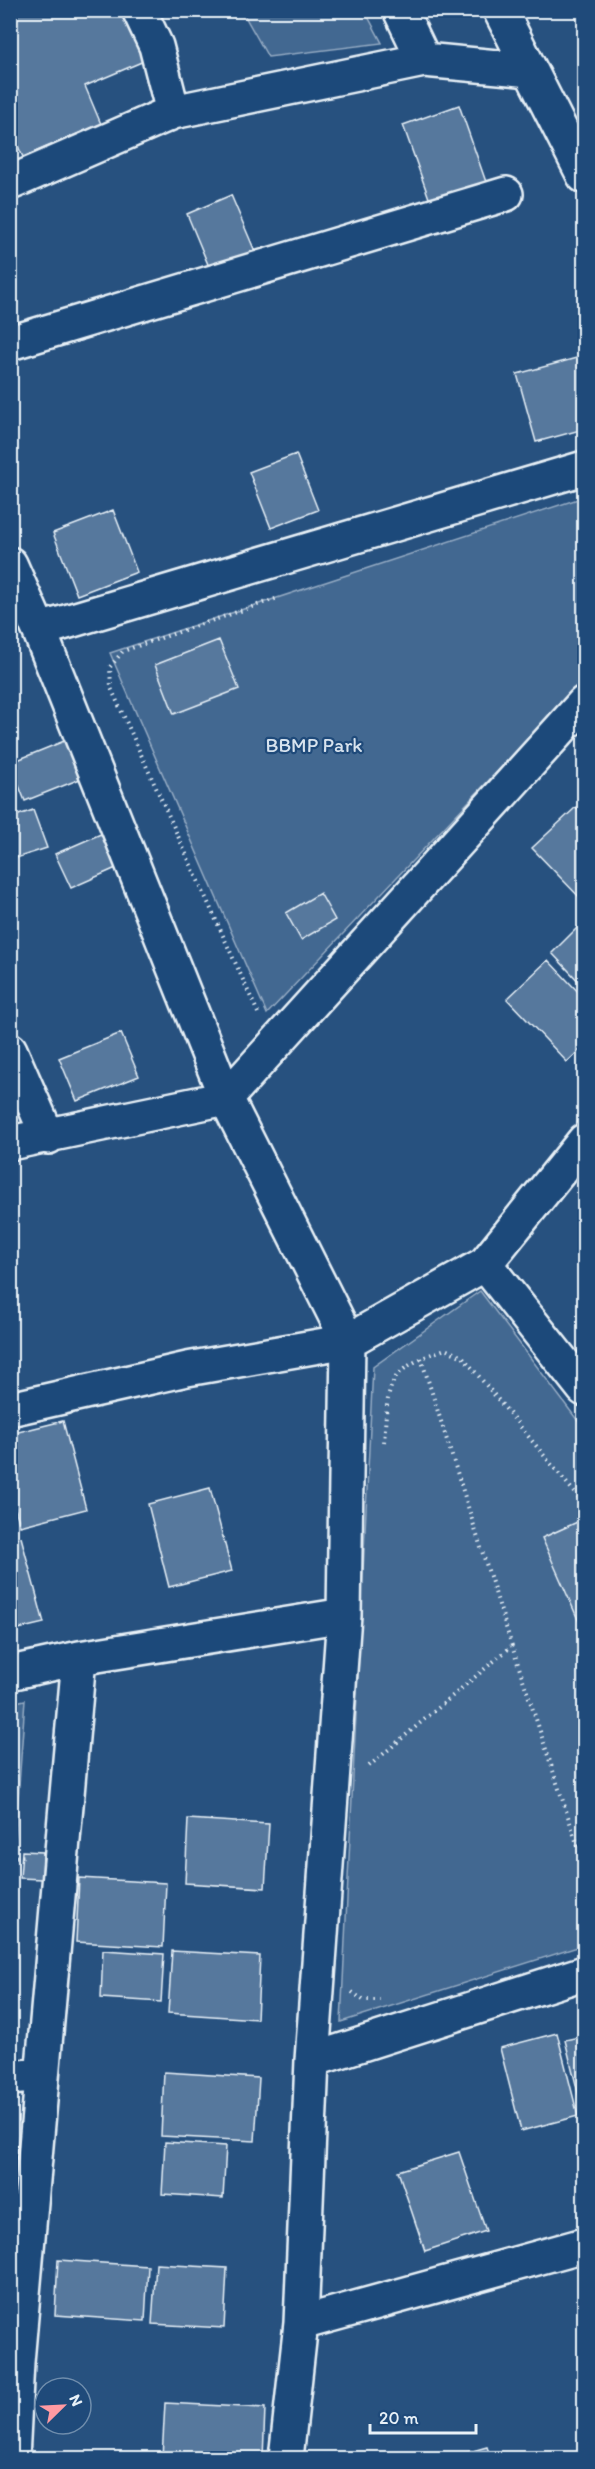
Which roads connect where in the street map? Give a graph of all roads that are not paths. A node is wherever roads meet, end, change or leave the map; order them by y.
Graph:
1 (139, 10) edge
2 (400, 10) edge
3 (504, 12) edge
4 (424, 60) junction
5 (530, 70) junction
6 (172, 112) junction
7 (582, 168) edge
8 (10, 183) edge
9 (506, 194) dead end
10 (10, 343) edge
11 (585, 468) edge
12 (10, 564) edge
13 (39, 630) junction
14 (585, 703) edge
15 (10, 1050) edge
16 (226, 1098) junction
17 (48, 1137) junction
18 (585, 1141) edge
19 (10, 1143) edge
20 (485, 1264) junction
21 (348, 1341) junction
22 (585, 1389) edge
23 (10, 1409) edge
24 (344, 1615) junction
25 (79, 1658) junction
26 (10, 1674) edge
27 (585, 1973) edge
28 (312, 2060) junction
29 (26, 2076) edge
30 (585, 2246) edge
31 (301, 2323) junction
32 (14, 2362) edge
33 (12, 2458) edge
34 (286, 2458) edge

1 - 6 street
2 - 4 street
3 - 5 street
4 - 5 street
4 - 6 street
5 - 7 street
6 - 8 street
9 - 10 street
11 - 13 street
12 - 13 street
13 - 16 street
14 - 16 street
15 - 17 street
16 - 17 street
16 - 21 street
17 - 19 street
18 - 20 street
20 - 21 street
20 - 22 street
21 - 23 street
21 - 24 street
24 - 25 street
24 - 28 street
25 - 26 street
25 - 29 street
27 - 28 street
28 - 31 street
29 - 32 street
30 - 31 street
31 - 34 street
32 - 33 street

